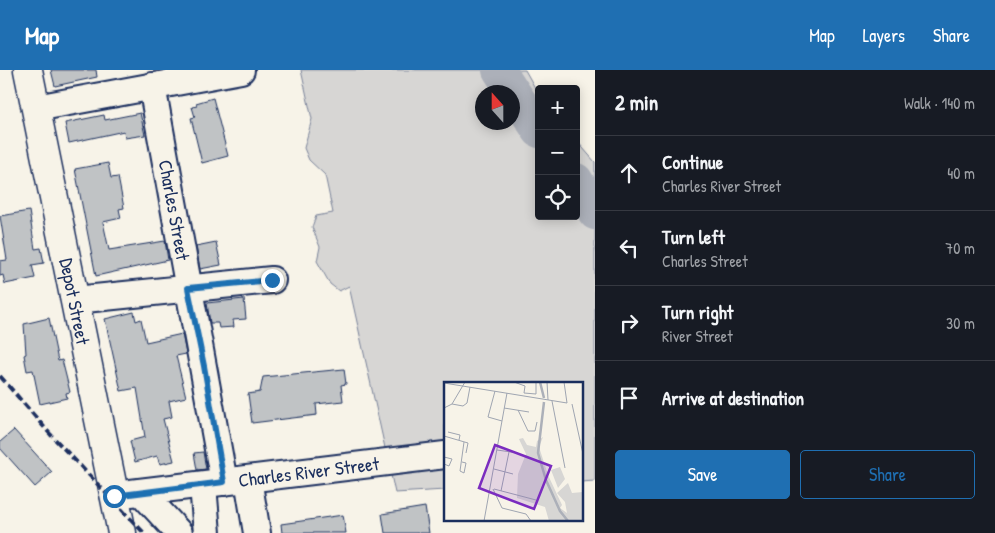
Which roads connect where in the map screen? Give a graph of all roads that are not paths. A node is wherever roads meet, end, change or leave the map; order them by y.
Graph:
1 (28, 70) edge
2 (241, 70) edge
3 (152, 86) junction
4 (36, 108) junction
5 (272, 280) dead end
6 (188, 288) junction
7 (75, 300) junction
8 (444, 455) edge
9 (225, 482) junction
10 (141, 492) junction
11 (114, 496) junction
12 (122, 533) edge
13 (179, 533) edge
14 (207, 533) edge
15 (257, 533) edge

1 - 4 main road, Depot Street
2 - 3 street
3 - 4 street
3 - 6 street, Charles Street
4 - 7 main road, Depot Street
5 - 6 street
6 - 7 street
6 - 9 street, Charles Street
7 - 11 main road, Depot Street
8 - 9 street, Charles River Street
9 - 10 street, Charles River Street
9 - 14 street
9 - 15 street
10 - 11 street, Charles River Street
10 - 13 street
11 - 12 main road, Depot Street

